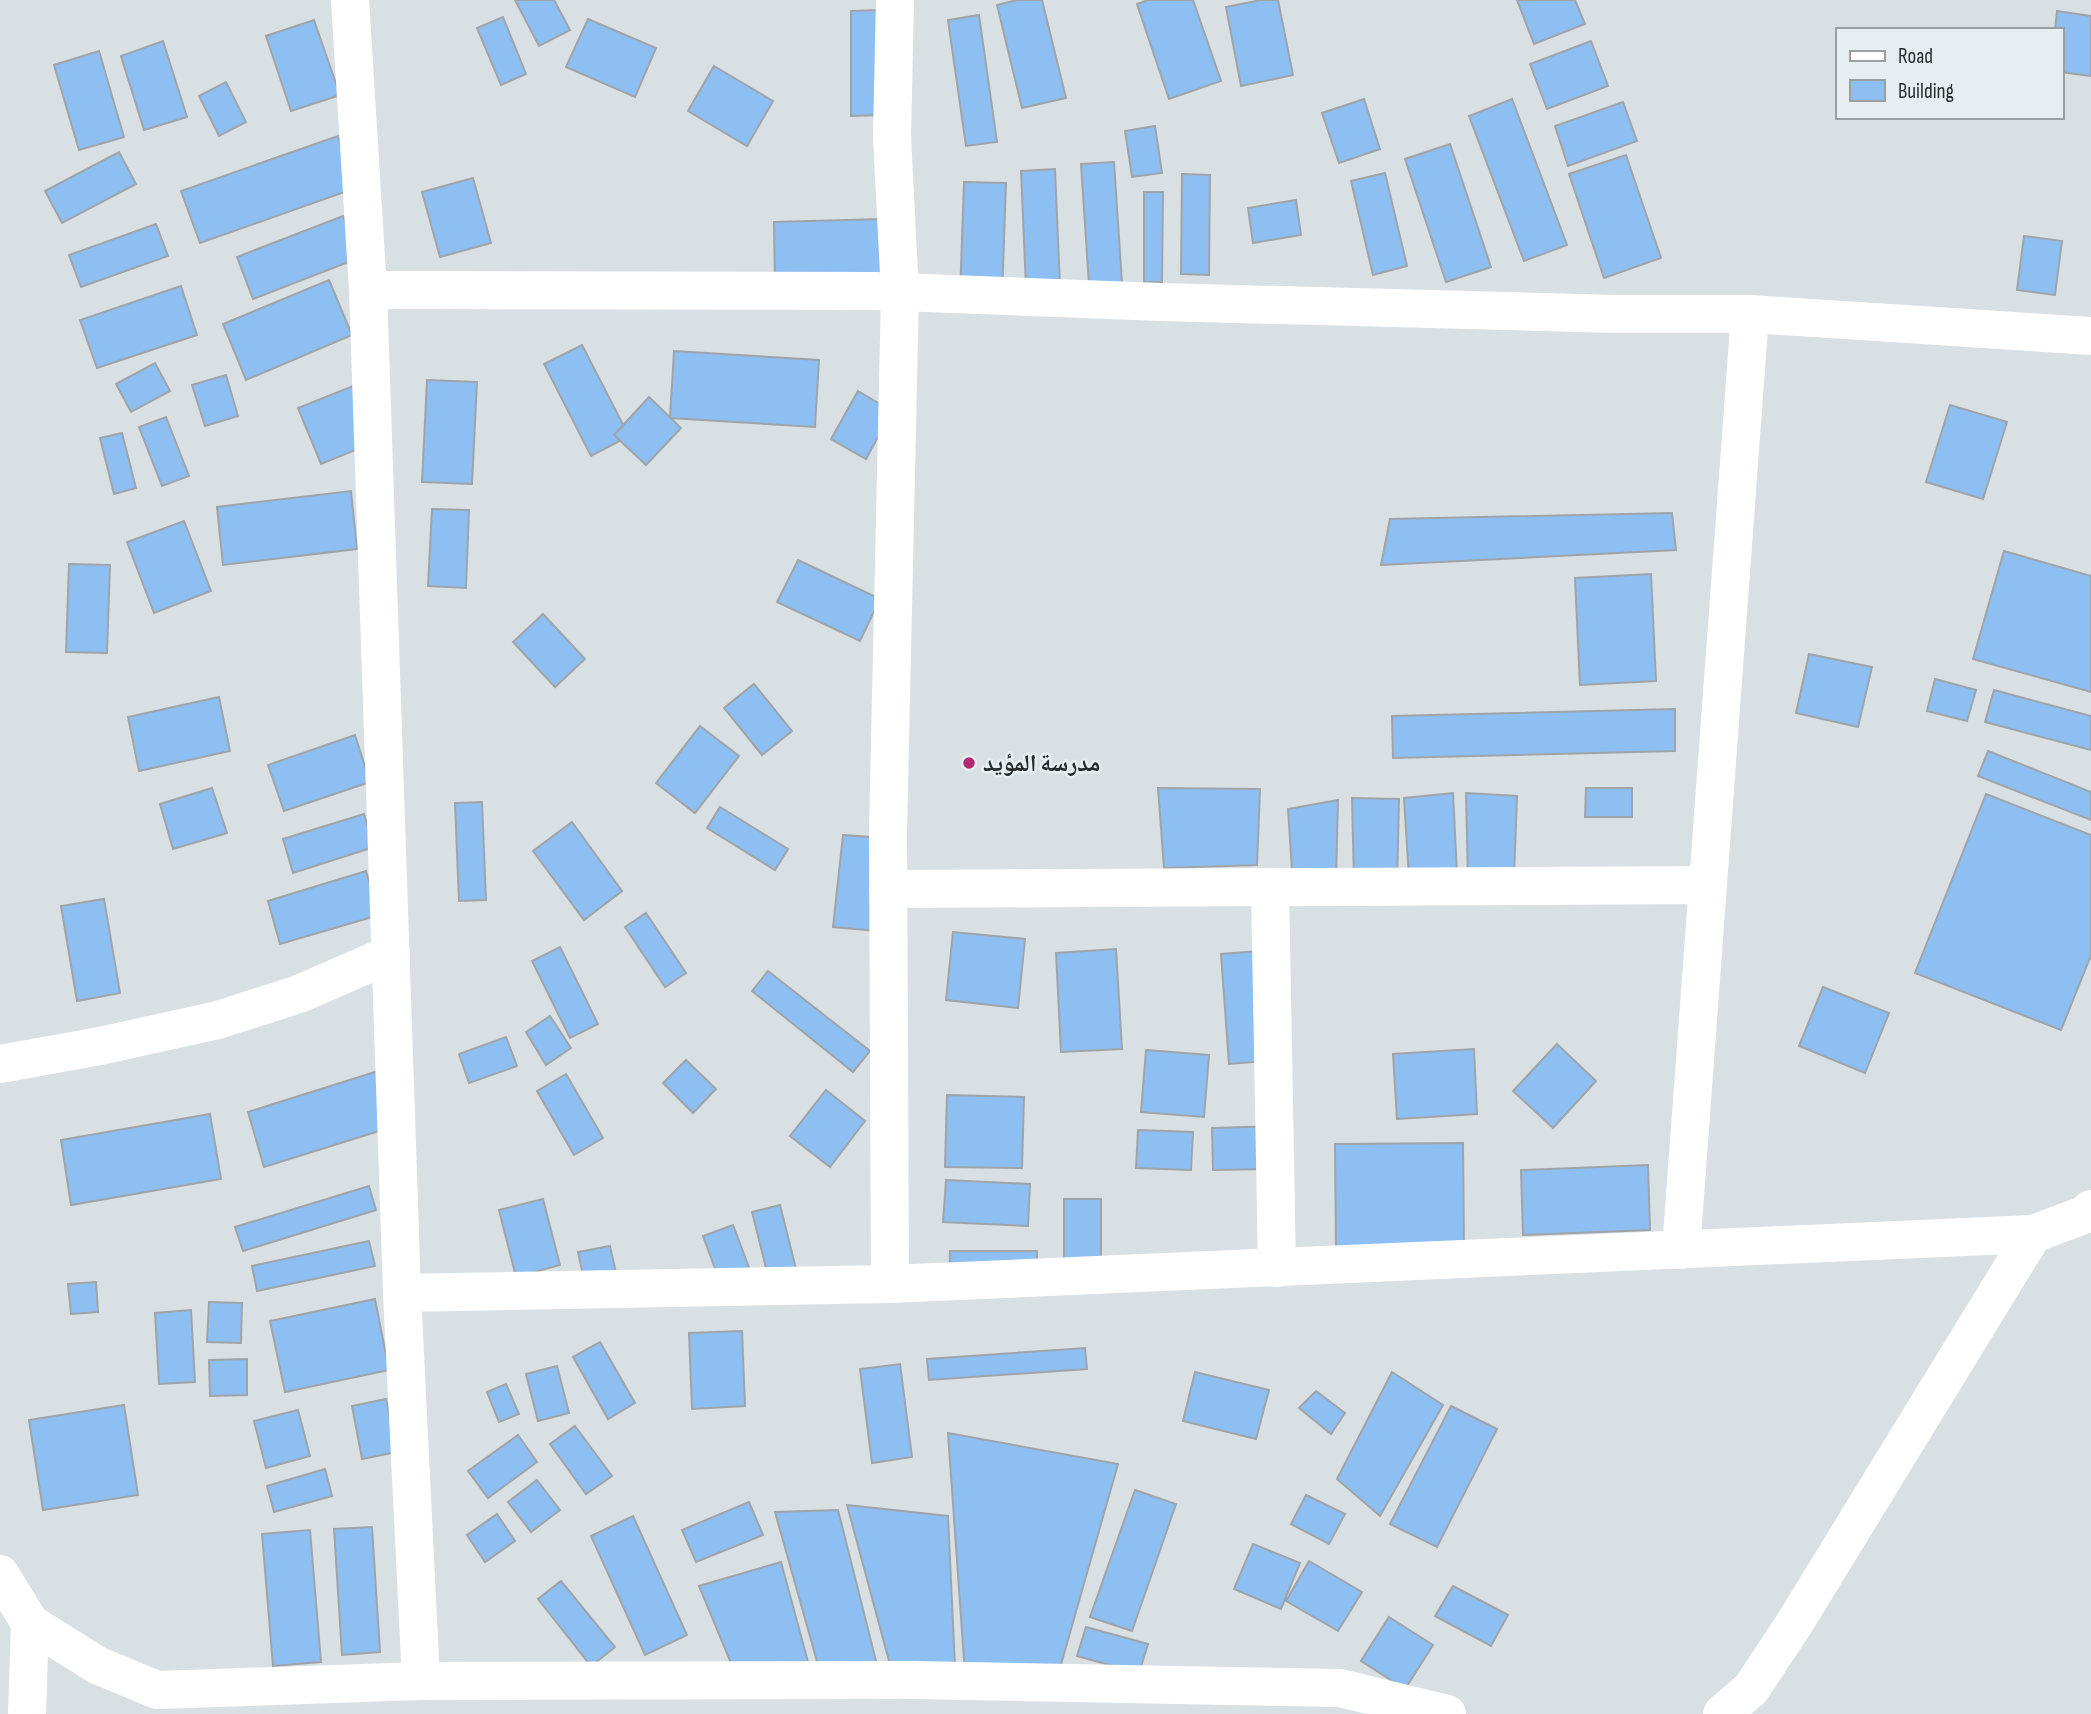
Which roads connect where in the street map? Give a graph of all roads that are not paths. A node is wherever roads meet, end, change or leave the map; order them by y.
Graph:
1 (350, 0) edge
2 (895, 0) edge
3 (368, 290) junction
4 (900, 293) junction
5 (1750, 314) junction
6 (2091, 336) edge
7 (1707, 885) junction
8 (1270, 887) junction
9 (888, 889) junction
10 (391, 954) junction
11 (0, 1064) edge
12 (2091, 1209) edge
13 (2033, 1234) junction
14 (1681, 1251) junction
15 (1277, 1268) junction
16 (890, 1284) junction
17 (402, 1293) junction
18 (0, 1574) edge
19 (30, 1623) junction
20 (421, 1681) junction
21 (27, 1714) edge
22 (1447, 1714) edge
23 (1722, 1714) edge

1 - 3 street
2 - 4 street
3 - 4 street
3 - 10 street
4 - 5 street
4 - 9 street
5 - 6 street
5 - 7 street
7 - 8 street
7 - 14 street
8 - 9 street
8 - 15 street
9 - 16 street
10 - 11 street
10 - 17 street
12 - 13 street
13 - 14 street
13 - 23 street
14 - 15 street
15 - 16 street
16 - 17 street
17 - 20 street
18 - 19 street
19 - 20 street
19 - 21 street
20 - 22 street

